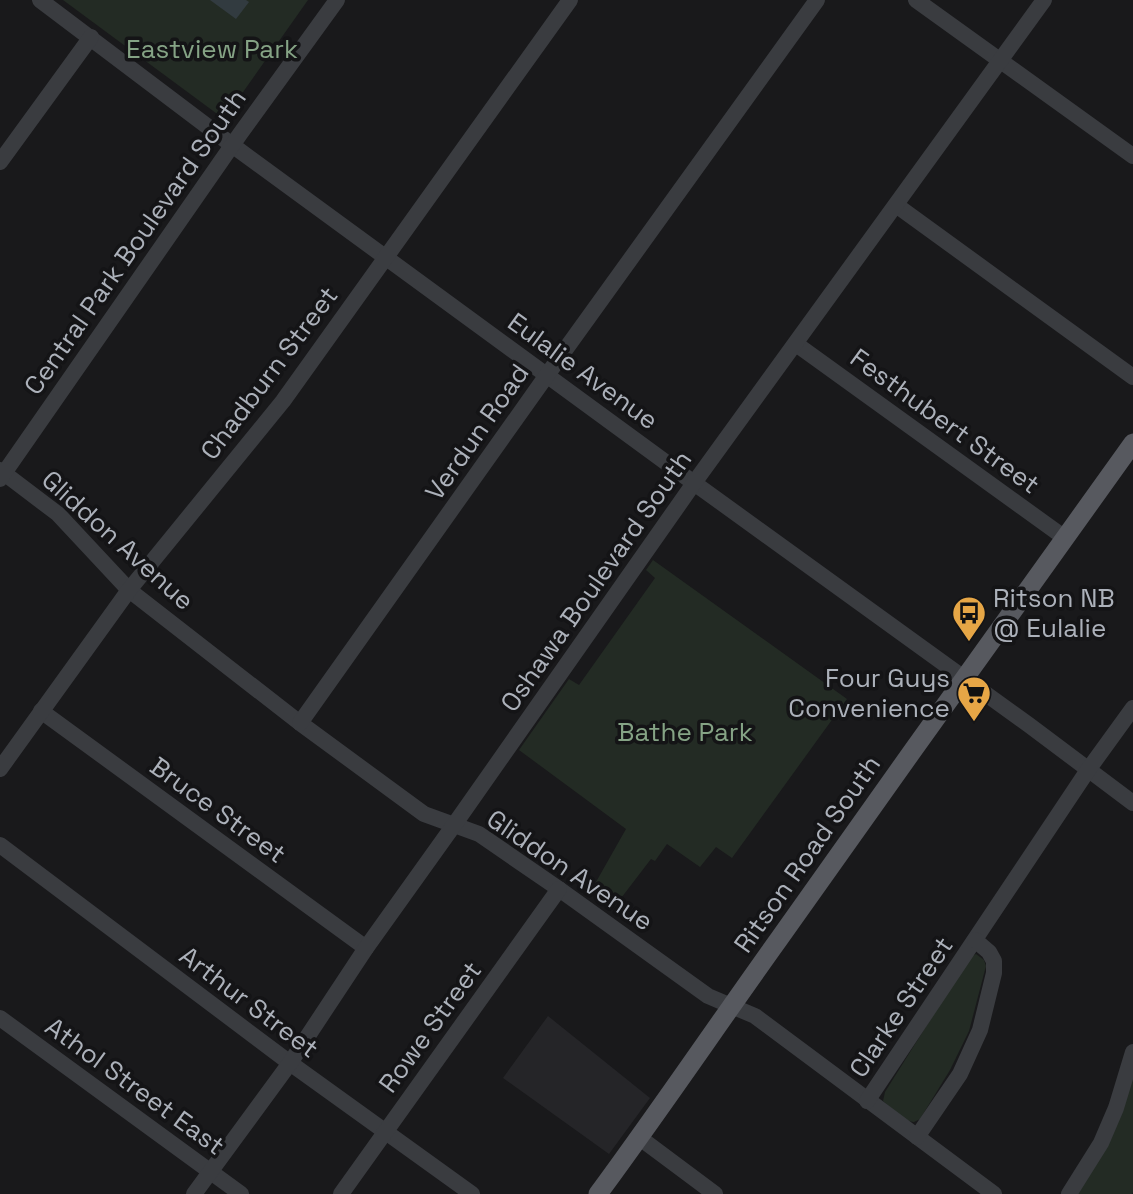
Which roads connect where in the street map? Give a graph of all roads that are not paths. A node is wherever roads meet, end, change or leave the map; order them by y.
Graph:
1 (40, 0) edge
2 (337, 0) edge
3 (570, 0) edge
4 (817, 0) edge
5 (916, 0) edge
6 (1044, 0) edge
7 (91, 37) junction
8 (1001, 60) junction
9 (232, 145) junction
10 (1133, 156) edge
11 (0, 162) edge
12 (896, 205) junction
13 (387, 257) junction
14 (796, 344) junction
15 (547, 375) junction
16 (1133, 377) edge
17 (1133, 443) edge
18 (1, 474) edge
19 (694, 483) junction
20 (1065, 538) junction
21 (130, 590) junction
22 (964, 678) junction
23 (1133, 708) edge
24 (41, 711) junction
25 (300, 723) junction
26 (0, 769) edge
27 (1088, 770) junction
28 (1133, 803) edge
29 (454, 825) junction
30 (0, 845) edge
31 (559, 888) junction
32 (975, 940) junction
33 (366, 948) junction
34 (731, 1006) junction
35 (0, 1018) edge
36 (1133, 1052) edge
37 (290, 1063) junction
38 (867, 1101) junction
39 (386, 1132) junction
40 (917, 1137) junction
41 (640, 1138) junction
42 (211, 1171) junction
43 (194, 1194) edge
44 (241, 1194) edge
45 (341, 1194) edge
46 (472, 1194) edge
47 (598, 1194) edge
48 (715, 1194) edge
49 (994, 1194) edge
50 (1069, 1194) edge

1 - 7 street, Eulalie Avenue
2 - 9 street, Central Park Boulevard South
3 - 13 street, Chadburn Street
4 - 15 street, Verdun Road
5 - 8 street
6 - 8 street, Oshawa Boulevard South
7 - 9 street, Eulalie Avenue
7 - 11 street
8 - 10 street
8 - 12 street, Oshawa Boulevard South
9 - 13 street, Eulalie Avenue
9 - 18 street, Central Park Boulevard South
12 - 14 street, Oshawa Boulevard South
12 - 16 street
13 - 15 street, Eulalie Avenue
13 - 21 street, Chadburn Street
14 - 19 street, Oshawa Boulevard South
14 - 20 street, Festhubert Street
15 - 19 street, Eulalie Avenue
15 - 25 street, Verdun Road
17 - 20 main road, Ritson Road South
18 - 21 street, Gliddon Avenue
19 - 22 street, Eulalie Avenue
19 - 29 street, Oshawa Boulevard South
20 - 22 main road, Ritson Road South
21 - 24 street, Chadburn Street
21 - 25 street, Gliddon Avenue
22 - 27 street, Eulalie Avenue
22 - 34 main road, Ritson Road South
23 - 27 street
24 - 26 street, Chadburn Street
24 - 33 street, Bruce Street
25 - 29 street, Gliddon Avenue
27 - 28 street, Eulalie Avenue
27 - 32 street, Clarke Street
29 - 31 street, Gliddon Avenue
29 - 33 street, Oshawa Boulevard South
30 - 37 street, Arthur Street
31 - 34 street, Gliddon Avenue
31 - 39 street, Rowe Street
32 - 38 street, Clarke Street
32 - 40 street
33 - 37 street, Oshawa Boulevard South
34 - 38 street, Gliddon Avenue
34 - 41 main road, Ritson Road South
35 - 42 street, Athol Street East
36 - 50 street
37 - 39 street, Arthur Street
37 - 42 street, Oshawa Boulevard South
38 - 40 street, Gliddon Avenue
39 - 45 street, Rowe Street
39 - 46 street, Arthur Street
40 - 49 street, Gliddon Avenue
41 - 47 main road, Ritson Road South
41 - 48 street
42 - 43 street, Oshawa Boulevard South
42 - 44 street, Athol Street East

